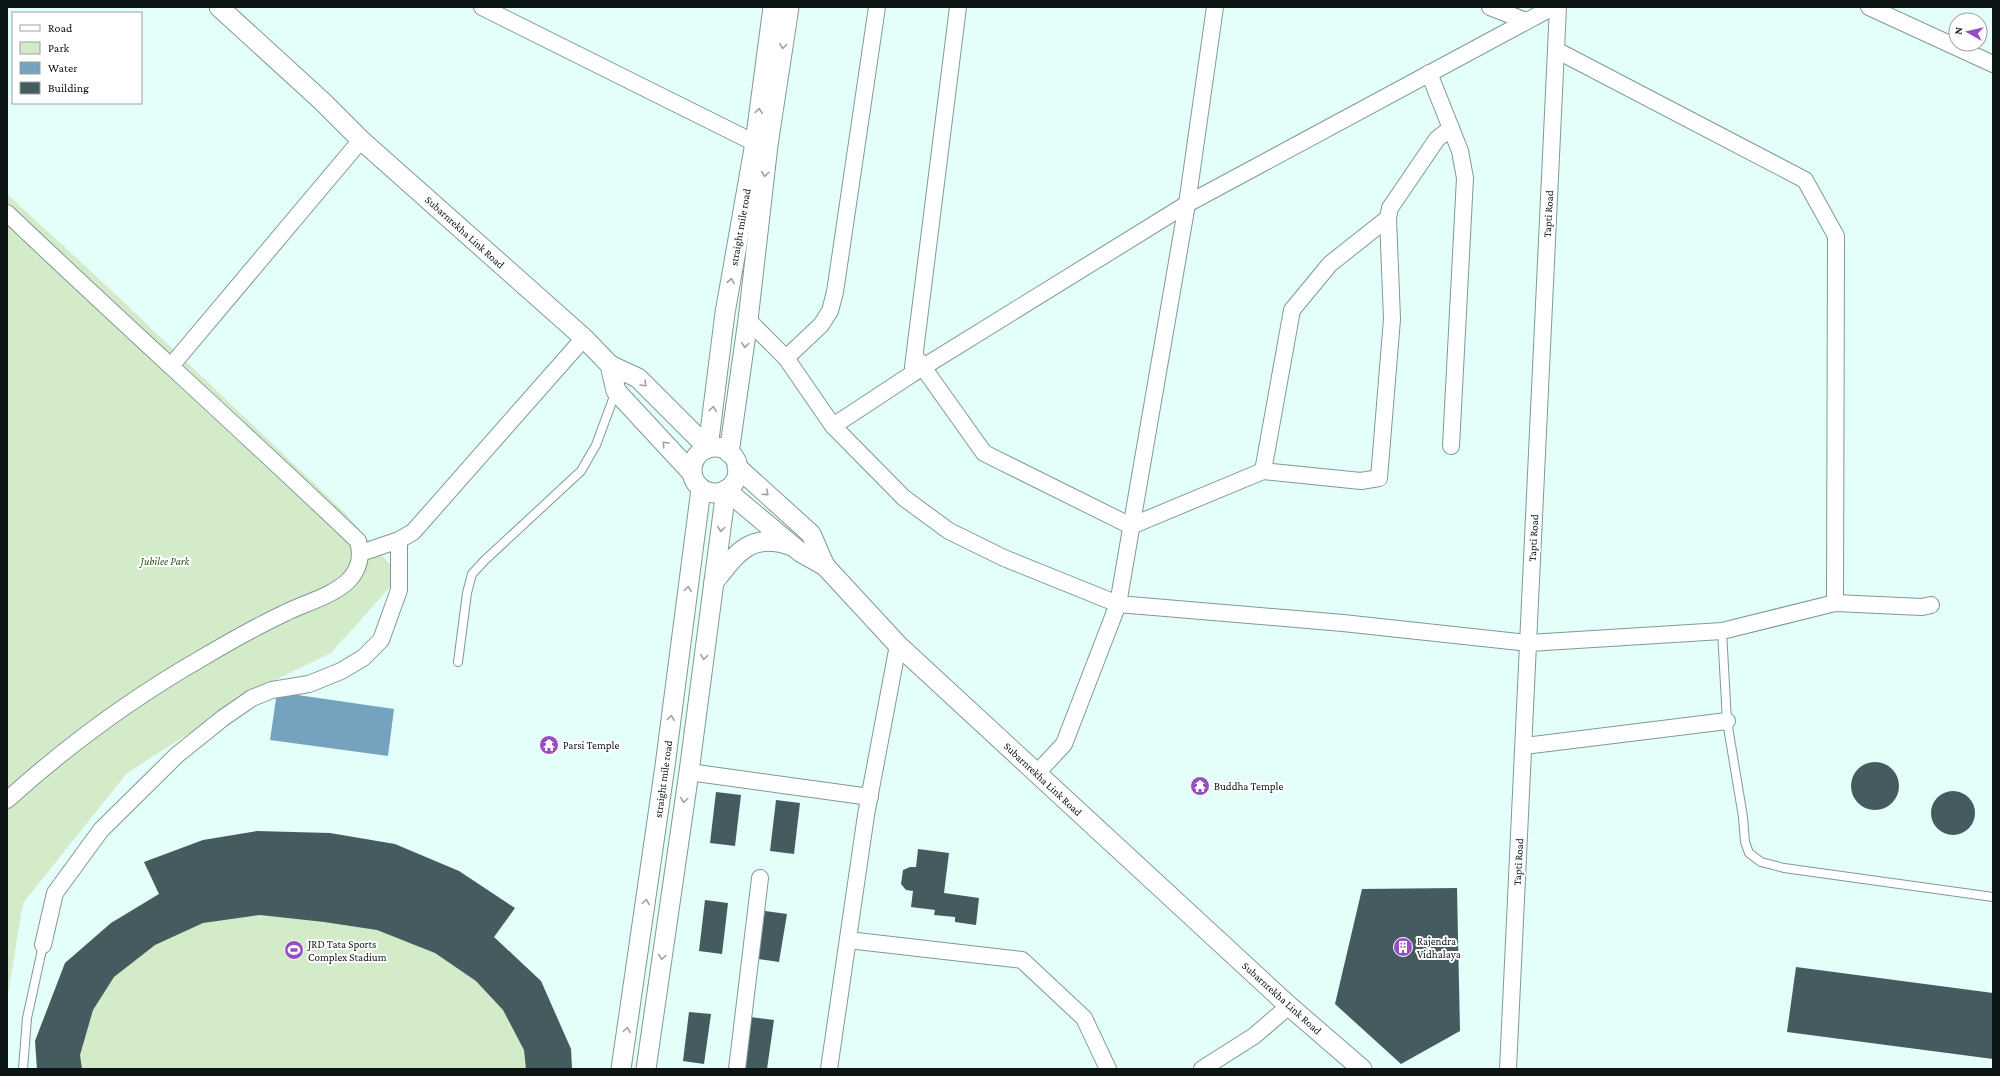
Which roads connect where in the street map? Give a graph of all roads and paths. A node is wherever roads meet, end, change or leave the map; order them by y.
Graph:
1 (219, 7) edge
2 (482, 7) edge
3 (773, 7) edge
4 (789, 7) edge
5 (877, 7) edge
6 (958, 7) edge
7 (1215, 7) edge
8 (1490, 7) edge
9 (1553, 7) edge
10 (1558, 7) edge
11 (1869, 7) edge
12 (1526, 21) junction
13 (1556, 50) junction
14 (1993, 64) edge
15 (1429, 74) junction
16 (1451, 128) junction
17 (361, 140) junction
18 (755, 143) junction
19 (1187, 204) junction
20 (7, 213) edge
21 (1388, 218) junction
22 (748, 320) junction
23 (584, 338) junction
24 (786, 358) junction
25 (610, 365) junction
26 (171, 366) junction
27 (917, 366) junction
28 (616, 391) junction
29 (833, 426) junction
30 (1451, 446) dead end
31 (708, 448) junction
32 (733, 460) junction
33 (1263, 471) junction
34 (692, 473) junction
35 (701, 489) junction
36 (726, 490) junction
37 (1131, 526) junction
38 (399, 540) junction
39 (792, 546) junction
40 (361, 553) junction
41 (825, 566) junction
42 (714, 582) junction
43 (1835, 603) junction
44 (1118, 604) junction
45 (1931, 605) dead end
46 (1722, 631) junction
47 (1529, 643) junction
48 (898, 645) junction
49 (458, 662) dead end
50 (1727, 721) junction
51 (1524, 746) junction
52 (688, 772) junction
53 (1037, 773) junction
54 (870, 797) junction
55 (7, 800) edge
56 (760, 878) dead end
57 (1993, 898) edge
58 (848, 940) junction
59 (43, 945) joint
60 (1289, 1006) junction
61 (22, 1069) edge
62 (621, 1069) edge
63 (646, 1069) edge
64 (737, 1069) edge
65 (829, 1069) edge
66 (1108, 1069) edge
67 (1202, 1069) edge
68 (1362, 1069) edge
69 (1508, 1069) edge

1 - 17 street, Subarnrekha Link Road
2 - 18 street
18 -> 3 street, straight mile road
4 -> 22 street, straight mile road
5 - 24 street
6 - 27 street
7 - 19 street
8 - 12 street
9 - 12 street
10 - 13 street, Tapti Road
11 - 14 street
12 - 15 street
13 - 43 street
13 - 47 street, Tapti Road
15 - 16 street
15 - 19 street
16 - 21 street
16 - 30 street
17 - 23 street, Subarnrekha Link Road
17 - 26 street
31 -> 18 street, straight mile road
19 - 27 street
19 - 37 street
20 - 26 street
21 - 33 street
21 - 33 street
22 - 24 street
22 -> 32 street, straight mile road
23 - 25 street, Subarnrekha Link Road
23 - 38 street
24 - 29 street
25 - 28 street
25 -> 31 street
26 - 40 street
27 - 29 street
27 - 37 street
34 -> 28 street
28 - 49 lane
29 - 44 street
31 - 32 street
31 - 34 street
32 - 36 street
32 -> 41 street
33 - 37 street
34 - 35 street
35 - 36 street
62 -> 35 street, straight mile road
36 - 39 street, Subarnrekha Link Road
36 -> 42 street
37 - 44 street
38 - 40 street
38 - 59 street
39 - 41 street, Subarnrekha Link Road
39 - 42 street
40 - 55 street
41 - 48 street, Subarnrekha Link Road
42 -> 52 street
43 - 45 street
43 - 46 street
44 - 47 street
44 - 53 street
46 - 47 street
46 - 50 lane
47 - 51 street, Tapti Road
48 - 53 street, Subarnrekha Link Road
48 - 54 street
50 - 51 street
50 - 57 lane
51 - 69 street, Tapti Road
52 - 54 street
52 -> 63 street
53 - 60 street, Subarnrekha Link Road
54 - 58 street
56 - 64 street
58 - 65 street
58 - 66 street
59 - 61 lane
60 - 67 street
60 - 68 street, Subarnrekha Link Road

